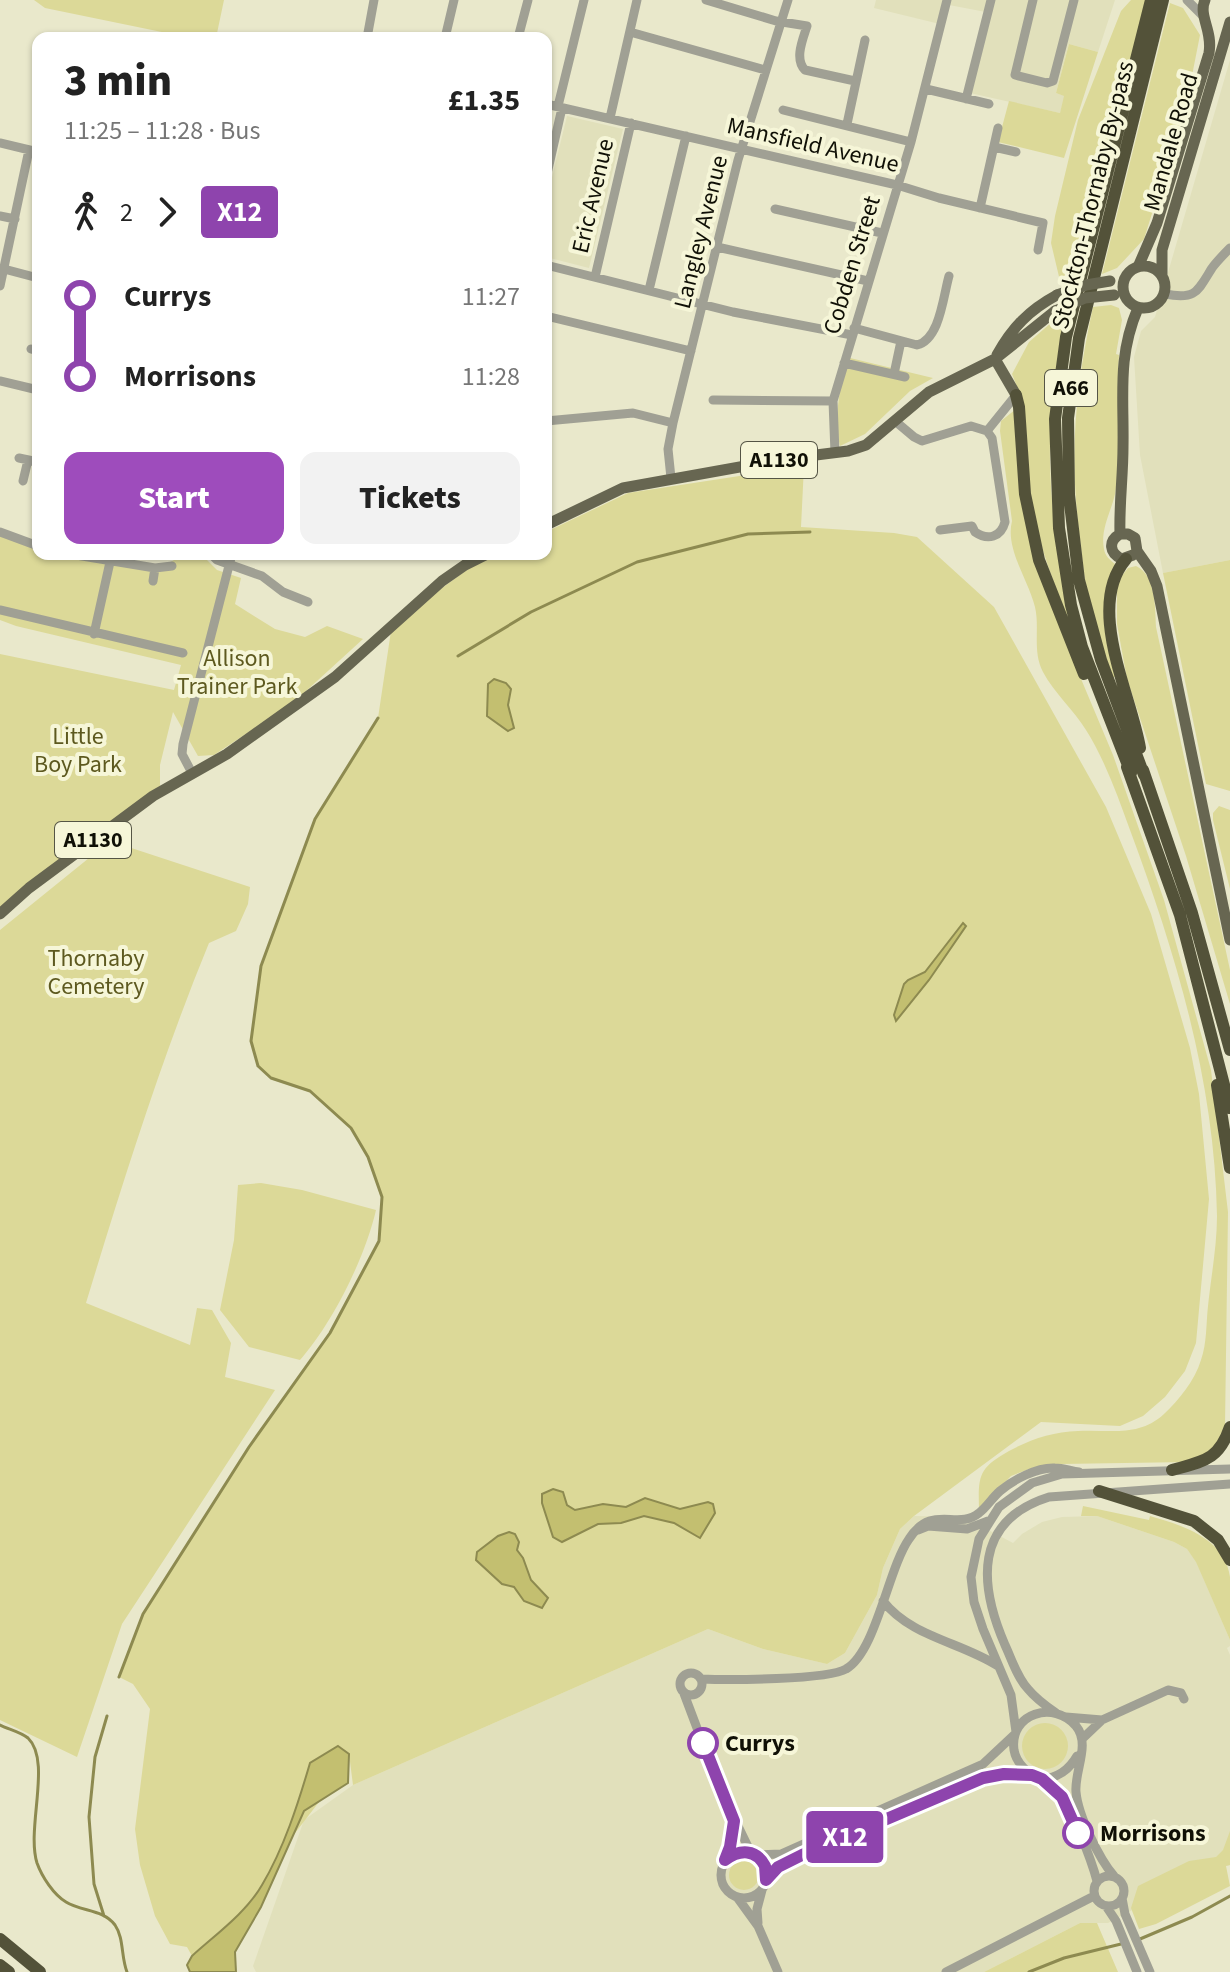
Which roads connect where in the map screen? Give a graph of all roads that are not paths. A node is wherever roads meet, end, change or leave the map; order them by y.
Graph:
1 (374, 0) edge
2 (454, 0) edge
3 (528, 0) edge
4 (584, 0) edge
5 (637, 0) edge
6 (706, 0) edge
7 (788, 0) edge
8 (947, 0) edge
9 (991, 0) edge
10 (1033, 0) edge
11 (1074, 0) edge
12 (1151, 0) edge
13 (1163, 0) edge
14 (1187, 0) edge
15 (1205, 0) edge
16 (781, 20) junction
17 (1205, 20) junction
18 (1230, 23) edge
19 (368, 32) edge
20 (446, 32) edge
21 (520, 32) edge
22 (630, 32) junction
23 (865, 40) dead end
24 (765, 70) junction
25 (855, 81) junction
26 (926, 89) junction
27 (966, 99) junction
28 (989, 104) dead end
29 (552, 105) edge
30 (560, 107) junction
31 (783, 110) dead end
32 (610, 118) junction
33 (631, 123) junction
34 (847, 124) junction
35 (998, 128) dead end
36 (686, 136) junction
37 (911, 142) junction
38 (0, 143) edge
39 (994, 147) junction
40 (552, 148) edge
41 (742, 149) junction
42 (32, 151) edge
43 (1016, 152) dead end
44 (32, 158) edge
45 (897, 185) junction
46 (980, 208) junction
47 (775, 209) dead end
48 (0, 216) edge
49 (15, 219) junction
50 (882, 233) junction
51 (717, 247) junction
52 (1230, 248) edge
53 (1038, 250) dead end
54 (552, 266) edge
55 (1138, 267) junction
56 (4, 269) junction
57 (1162, 275) junction
58 (32, 276) edge
59 (949, 276) dead end
60 (1126, 276) junction
61 (595, 277) junction
62 (868, 281) junction
63 (0, 286) edge
64 (649, 290) junction
65 (1165, 294) junction
66 (942, 302) junction
67 (703, 304) junction
68 (1133, 304) junction
69 (953, 305) dead end
70 (552, 317) edge
71 (853, 331) junction
72 (901, 341) junction
73 (691, 351) junction
74 (995, 359) junction
75 (844, 363) junction
76 (894, 374) junction
77 (905, 377) dead end
78 (0, 381) edge
79 (32, 389) edge
80 (1016, 395) junction
81 (713, 400) dead end
82 (833, 401) junction
83 (552, 420) edge
84 (895, 421) junction
85 (673, 423) junction
86 (987, 431) junction
87 (835, 453) junction
88 (28, 460) edge
89 (671, 478) junction
90 (23, 481) dead end
91 (552, 522) edge
92 (940, 530) dead end
93 (0, 532) edge
94 (1120, 534) junction
95 (32, 544) edge
96 (1131, 555) junction
97 (100, 560) edge
98 (231, 560) edge
99 (233, 560) edge
100 (475, 560) edge
101 (110, 562) junction
102 (172, 566) dead end
103 (155, 568) junction
104 (153, 581) dead end
105 (308, 602) dead end
106 (0, 610) edge
107 (94, 634) junction
108 (183, 653) dead end
109 (192, 773) junction
110 (1137, 774) junction
111 (0, 914) edge
112 (1230, 940) edge
113 (1209, 1018) junction
114 (1230, 1050) edge
115 (1230, 1108) edge
116 (1230, 1168) edge
117 (1230, 1427) edge
118 (1230, 1469) edge
119 (1172, 1470) junction
120 (1079, 1472) junction
121 (1230, 1484) edge
122 (1099, 1491) junction
123 (988, 1521) junction
124 (915, 1532) junction
125 (1230, 1560) edge
126 (883, 1601) junction
127 (998, 1666) junction
128 (701, 1679) junction
129 (683, 1691) junction
130 (696, 1693) junction
131 (1184, 1699) dead end
132 (1061, 1715) junction
133 (693, 1718) junction
134 (1102, 1720) junction
135 (1016, 1733) junction
136 (1082, 1743) junction
137 (1037, 1777) junction
138 (734, 1821) junction
139 (754, 1854) junction
140 (725, 1860) junction
141 (1114, 1876) junction
142 (1097, 1881) junction
143 (764, 1884) junction
144 (1094, 1896) junction
145 (737, 1897) junction
146 (1122, 1898) junction
147 (1106, 1906) junction
148 (758, 1926) junction
149 (0, 1939) edge
150 (0, 1946) edge
151 (0, 1965) edge
152 (1148, 1968) edge
153 (1136, 1970) edge
154 (9, 1972) edge
155 (30, 1972) edge
156 (40, 1972) edge
157 (778, 1972) edge
158 (946, 1972) edge

1 - 19 street
2 - 20 street
3 - 21 street
4 - 30 street
5 - 22 street
6 - 16 street
7 - 16 street, Langley Avenue
8 - 26 street, Cobden Street
9 - 27 street
10 - 11 street
12 - 110 highway, Stockton-Thornaby By-pass / A66
13 - 110 highway, Stockton-Thornaby By-pass / A66
14 - 17 street
15 - 17 main road, Mandale Road
16 - 24 street, Langley Avenue
16 - 25 street
17 - 18 main road, Mandale Road
17 - 55 main road, Mandale Road
18 - 57 main road, Mandale Road
22 - 24 street
22 - 32 street
23 - 25 street
24 - 41 street, Langley Avenue
25 - 34 street
26 - 27 street
26 - 37 street, Cobden Street
27 - 28 street
29 - 30 street, Mansfield Avenue
30 - 32 street, Mansfield Avenue
30 - 40 street
31 - 34 street
32 - 33 street, Mansfield Avenue
33 - 36 street, Mansfield Avenue
33 - 61 street, Eric Avenue
34 - 37 street
35 - 39 street
36 - 41 street, Mansfield Avenue
36 - 64 street
37 - 45 street, Cobden Street
38 - 42 street
39 - 43 street
39 - 46 street
41 - 45 street, Mansfield Avenue
41 - 51 street, Langley Avenue
44 - 49 street
45 - 46 street, Mansfield Avenue
45 - 50 street, Cobden Street
46 - 53 street, Mansfield Avenue
47 - 50 street
48 - 49 street
49 - 56 street
50 - 62 street, Cobden Street
51 - 62 street
51 - 67 street, Langley Avenue
52 - 65 street
54 - 61 street
55 - 57 main road
55 - 60 main road
56 - 58 street
56 - 63 street
57 - 65 main road
59 - 66 street
60 - 68 main road
60 - 74 main road, bridge
61 - 64 street
62 - 71 street, Cobden Street
64 - 67 street
65 - 68 main road
66 - 69 street
66 - 72 street
67 - 71 street
67 - 73 street, Langley Avenue
68 - 74 main road, A1130, bridge
68 - 94 main road
70 - 73 street
71 - 72 street
71 - 75 street, Cobden Street
72 - 76 street
73 - 85 street, Langley Avenue
74 - 80 main road
74 - 84 main road, A1130
75 - 76 street
75 - 82 street, Cobden Street
76 - 77 street
78 - 79 street
80 - 86 street
80 - 110 highway
81 - 82 street
82 - 87 street, Cobden Street
83 - 85 street
84 - 86 street
84 - 87 main road, A1130
85 - 89 street, Langley Avenue
86 - 92 street
87 - 89 main road, A1130
88 - 90 street
89 - 91 main road, A1130
93 - 95 street
94 - 96 main road
94 - 96 main road
96 - 110 highway, A66
96 - 112 main road
97 - 101 street
98 - 109 street
99 - 105 street
100 - 109 main road, A1130
101 - 103 street
101 - 107 street
102 - 103 street
103 - 104 street
106 - 107 street
107 - 108 street
109 - 111 main road, A1130
110 - 113 highway, A66
110 - 114 highway, A66
113 - 115 highway, A66
113 - 116 highway, A66
117 - 119 highway
118 - 119 street
119 - 120 street
120 - 123 street
120 - 124 street
121 - 122 street
122 - 125 highway
122 - 132 street
123 - 124 street
123 - 127 street
124 - 126 street
126 - 127 street
126 - 128 street
127 - 135 street
128 - 129 street
128 - 130 street
129 - 130 street
129 - 133 street
130 - 133 street
131 - 134 street
132 - 134 street
132 - 135 street
132 - 136 street
133 - 138 street
134 - 136 street
135 - 137 street
135 - 139 street
136 - 137 street
136 - 141 street
137 - 142 street
137 - 143 street
138 - 139 street
138 - 140 street
139 - 140 street
139 - 143 street
140 - 145 street
141 - 142 street
141 - 146 street
142 - 144 street
143 - 145 street
143 - 148 street
144 - 147 street
144 - 158 street
145 - 148 street
146 - 147 street
146 - 152 street
147 - 153 street
148 - 157 street
149 - 156 highway
150 - 155 highway
151 - 154 highway

